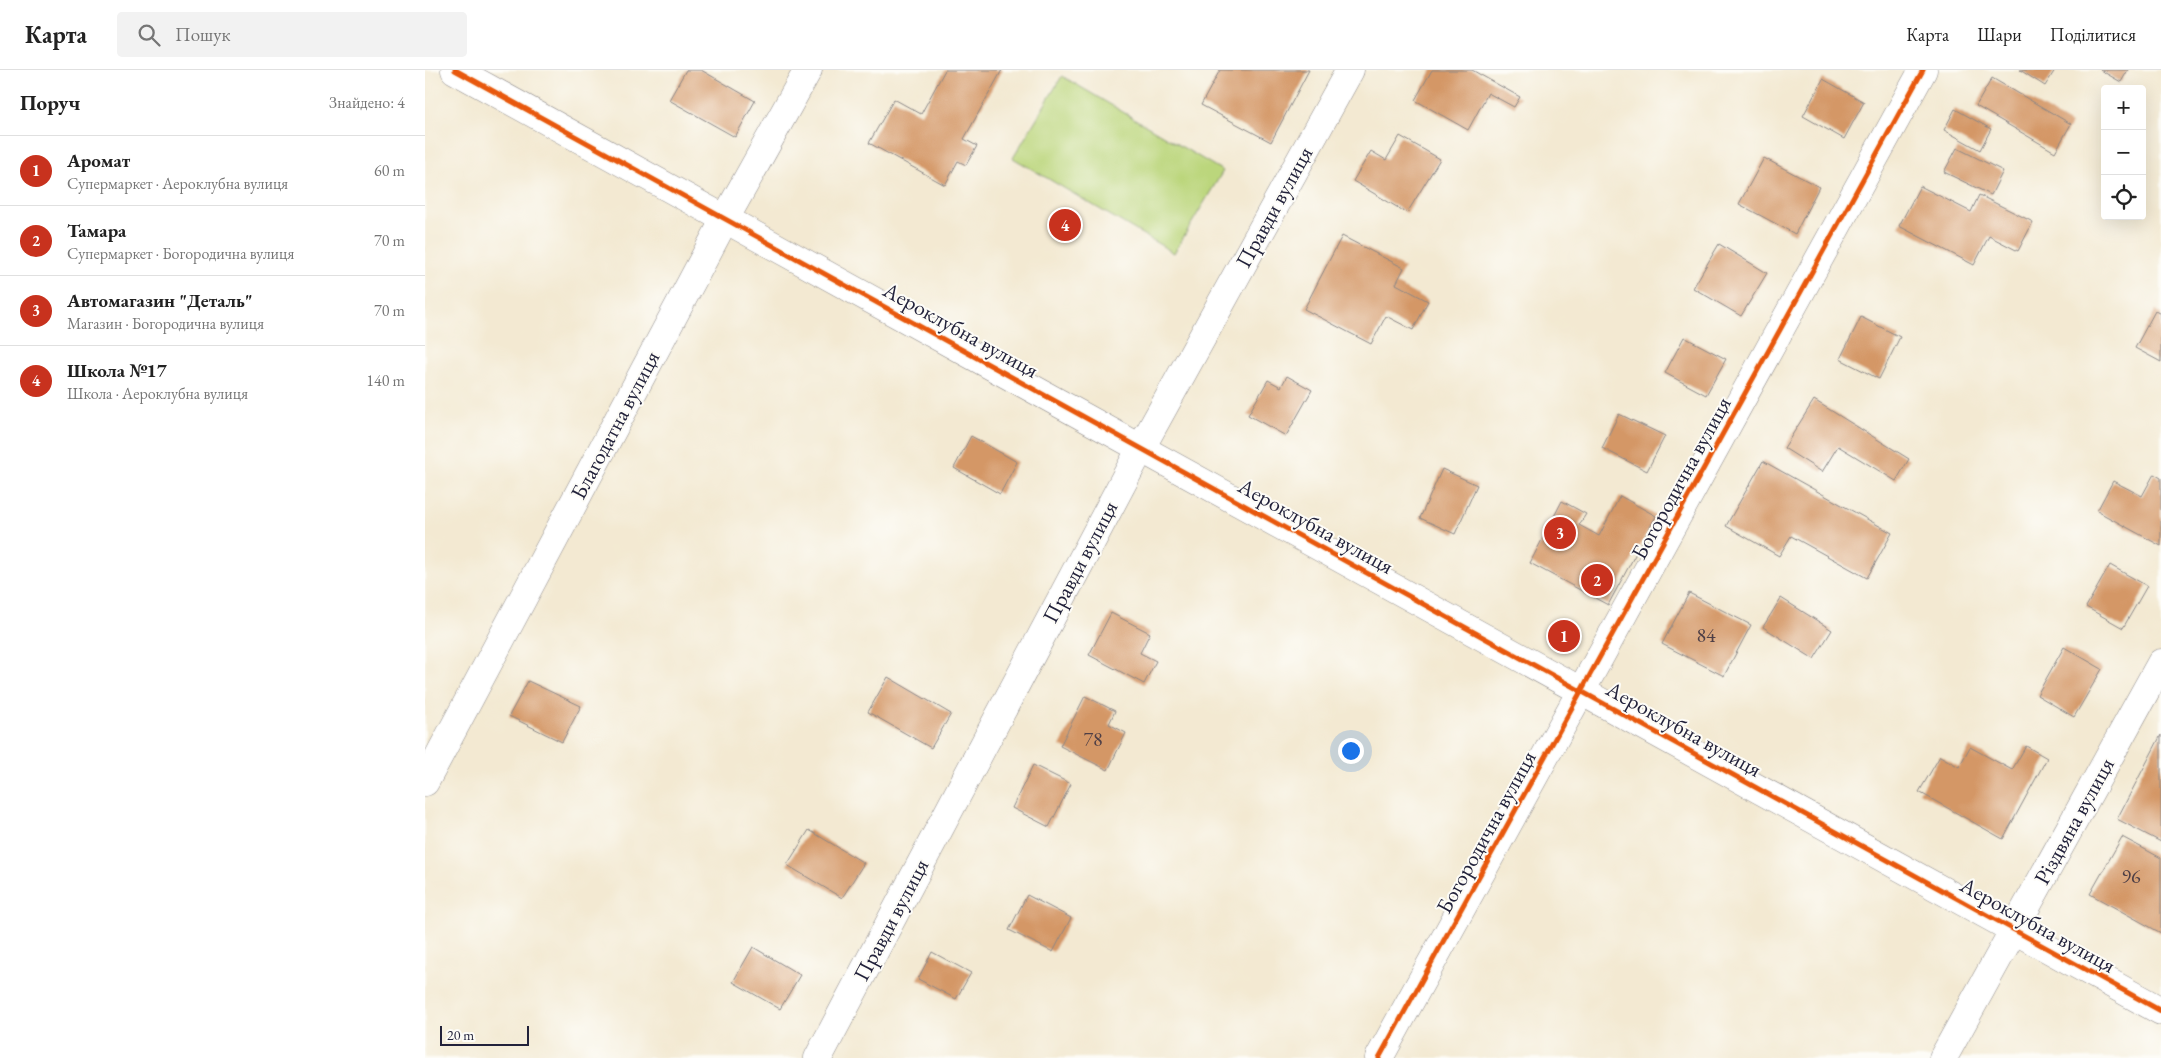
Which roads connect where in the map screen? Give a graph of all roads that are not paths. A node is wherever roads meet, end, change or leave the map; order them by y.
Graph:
1 (455, 70) edge
2 (808, 70) edge
3 (1350, 70) edge
4 (1923, 70) edge
5 (725, 219) junction
6 (1141, 448) junction
7 (2161, 663) edge
8 (1582, 692) junction
9 (425, 782) edge
10 (2014, 930) junction
11 (2161, 1011) edge
12 (818, 1058) edge
13 (1379, 1058) edge
14 (1943, 1058) edge

1 - 5 street, Аероклубна вулиця
2 - 5 street, Благодатна вулиця
3 - 6 street, Правди вулиця
4 - 8 street, Богородична вулиця
5 - 6 street, Аероклубна вулиця
5 - 9 street, Благодатна вулиця
6 - 8 street, Аероклубна вулиця
6 - 12 street, Правди вулиця
7 - 10 street, Різдвяна вулиця
8 - 10 street, Аероклубна вулиця
8 - 13 street, Богородична вулиця
10 - 11 street, Аероклубна вулиця
10 - 14 street, Різдвяна вулиця

